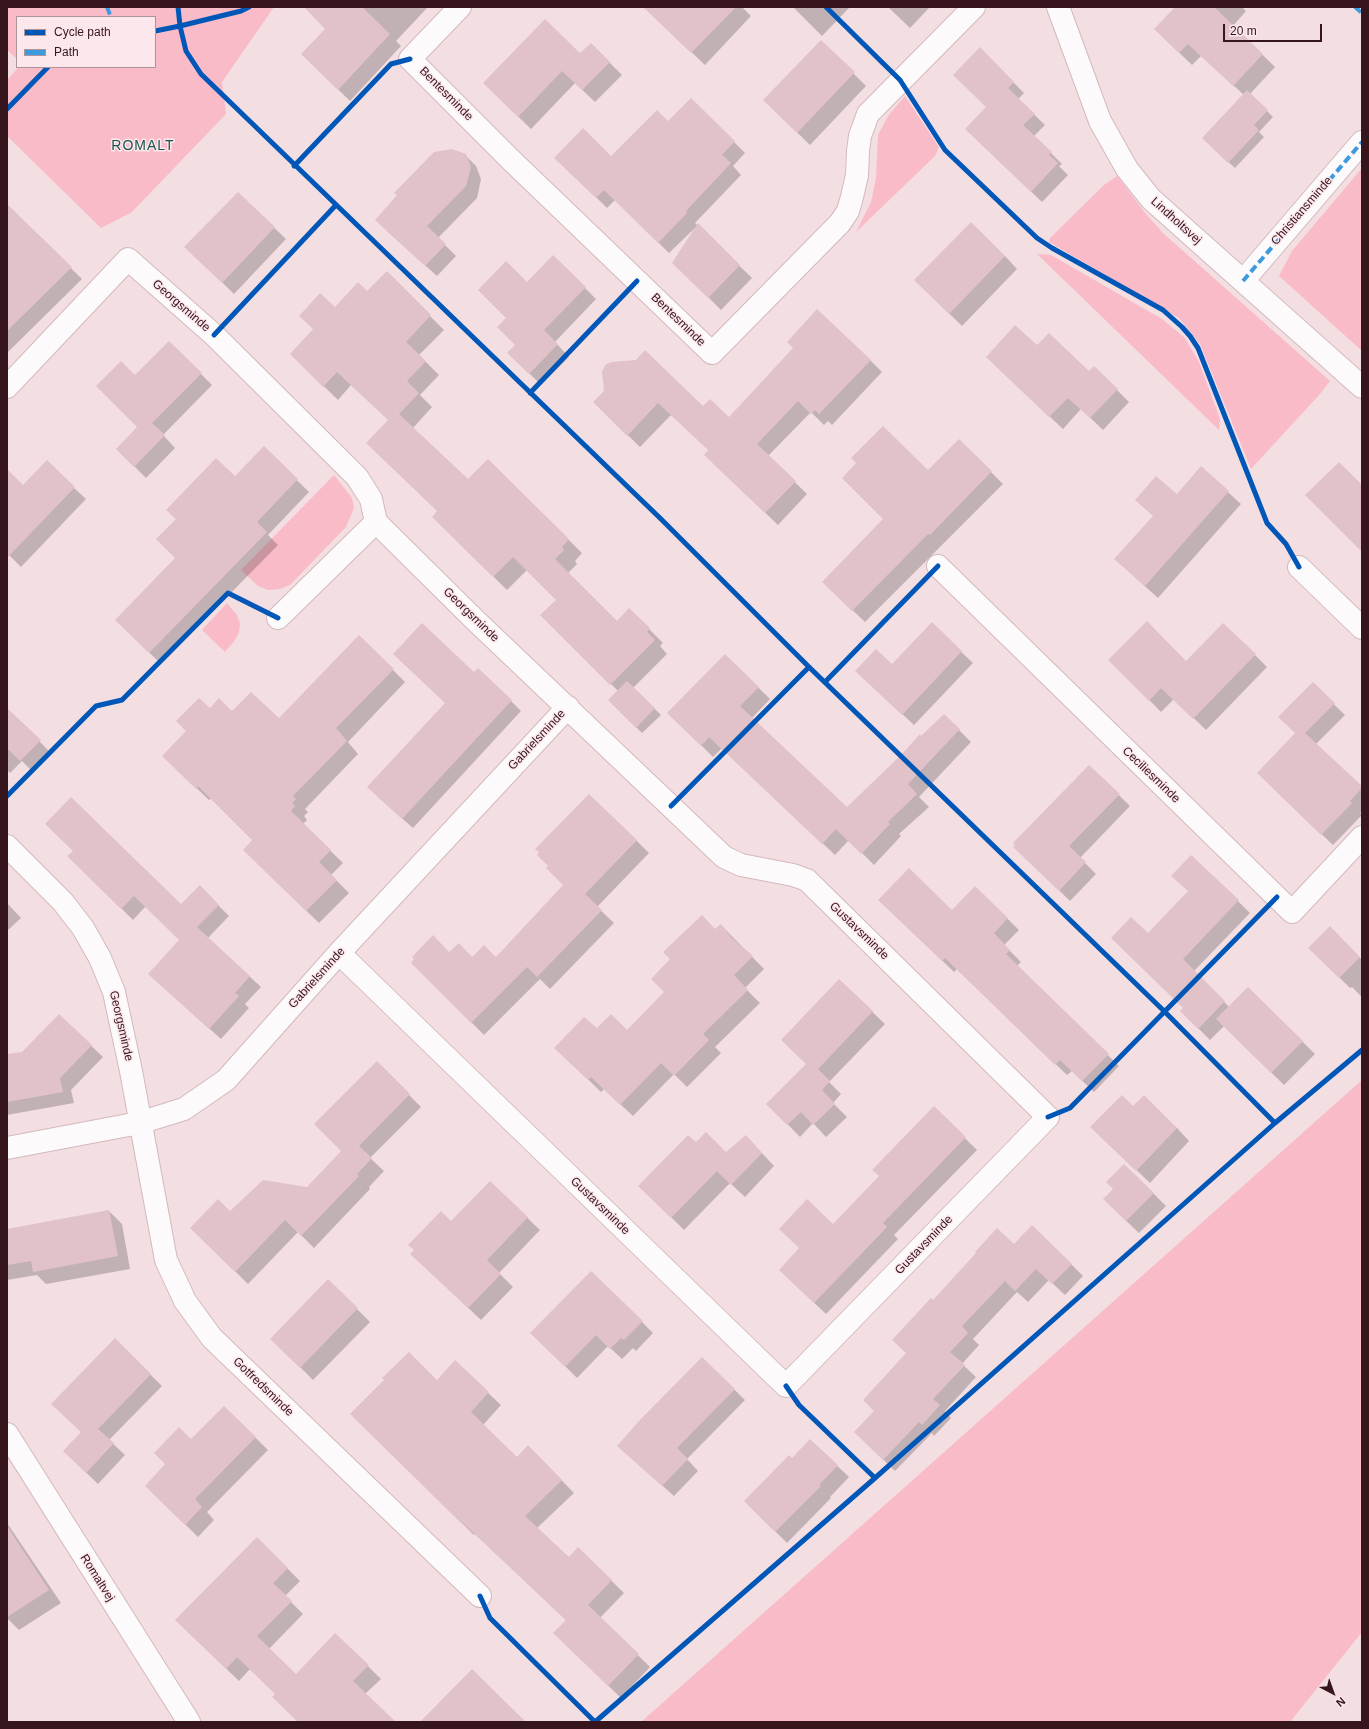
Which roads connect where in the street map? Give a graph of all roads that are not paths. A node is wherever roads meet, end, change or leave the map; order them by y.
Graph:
1 (460, 7) edge
2 (974, 7) edge
3 (1058, 7) edge
4 (1362, 142) edge
5 (1243, 281) junction
6 (7, 387) edge
7 (1362, 387) edge
8 (376, 522) junction
9 (938, 566) dead end
10 (1299, 567) dead end
11 (278, 618) dead end
12 (1362, 628) edge
13 (568, 707) junction
14 (1362, 837) edge
15 (7, 846) edge
16 (339, 953) junction
17 (139, 1123) junction
18 (7, 1148) edge
19 (7, 1434) edge
20 (480, 1596) dead end
21 (189, 1722) edge

1 - 2 street, Bentesminde
3 - 5 street, Lindholtsvej
4 - 5 street, Christiansminde
5 - 7 street, Lindholtsvej
6 - 8 street, Georgsminde
8 - 11 street
8 - 13 street, Georgsminde
9 - 14 street, Ceciliesminde
10 - 12 street
13 - 16 street, Gabrielsminde
13 - 16 street, Gustavsminde
15 - 17 street, Georgsminde
16 - 17 street, Gabrielsminde
17 - 18 street, Gabrielsminde
17 - 20 street, Gotfredsminde
19 - 21 street, Romaltvej

